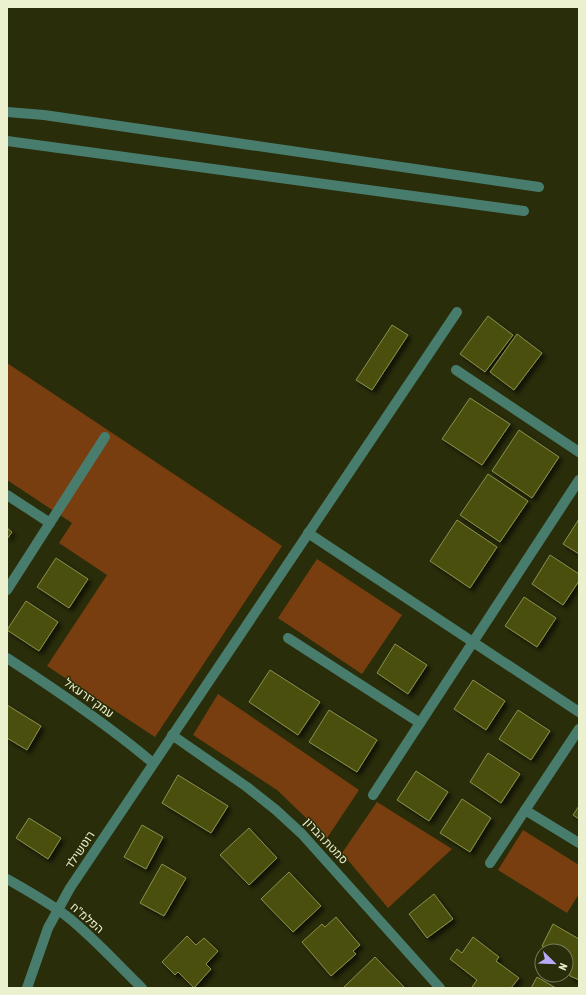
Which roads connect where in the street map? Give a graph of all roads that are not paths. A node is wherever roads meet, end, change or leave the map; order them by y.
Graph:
1 (7, 112) edge
2 (7, 141) edge
3 (540, 187) dead end
4 (524, 211) dead end
5 (457, 312) dead end
6 (456, 370) dead end
7 (105, 437) dead end
8 (579, 452) edge
9 (579, 480) edge
10 (7, 494) edge
11 (50, 523) junction
12 (308, 533) junction
13 (7, 590) edge
14 (288, 638) dead end
15 (473, 642) junction
16 (7, 658) edge
17 (579, 712) edge
18 (420, 723) junction
19 (579, 729) edge
20 (172, 735) junction
21 (153, 763) junction
22 (373, 795) dead end
23 (525, 810) junction
24 (579, 843) edge
25 (490, 864) dead end
26 (7, 879) edge
27 (57, 910) junction
28 (27, 988) edge
29 (142, 988) edge
30 (440, 988) edge

1 - 3 street
2 - 4 street
5 - 12 street, רוטשילד
6 - 8 street
7 - 11 street
9 - 15 street
10 - 11 street
11 - 13 street
12 - 15 street
12 - 20 street, רוטשילד
14 - 18 street
15 - 17 street
15 - 18 street
16 - 21 street, עמק יזרעאל
18 - 22 street
19 - 23 street
20 - 21 street, רוטשילד
20 - 30 street, סמטת הברון
21 - 27 street, רוטשילד
23 - 24 street
23 - 25 street
26 - 27 street, הפלמ"ח
27 - 28 street, רוטשילד
27 - 29 street, הפלמ"ח

